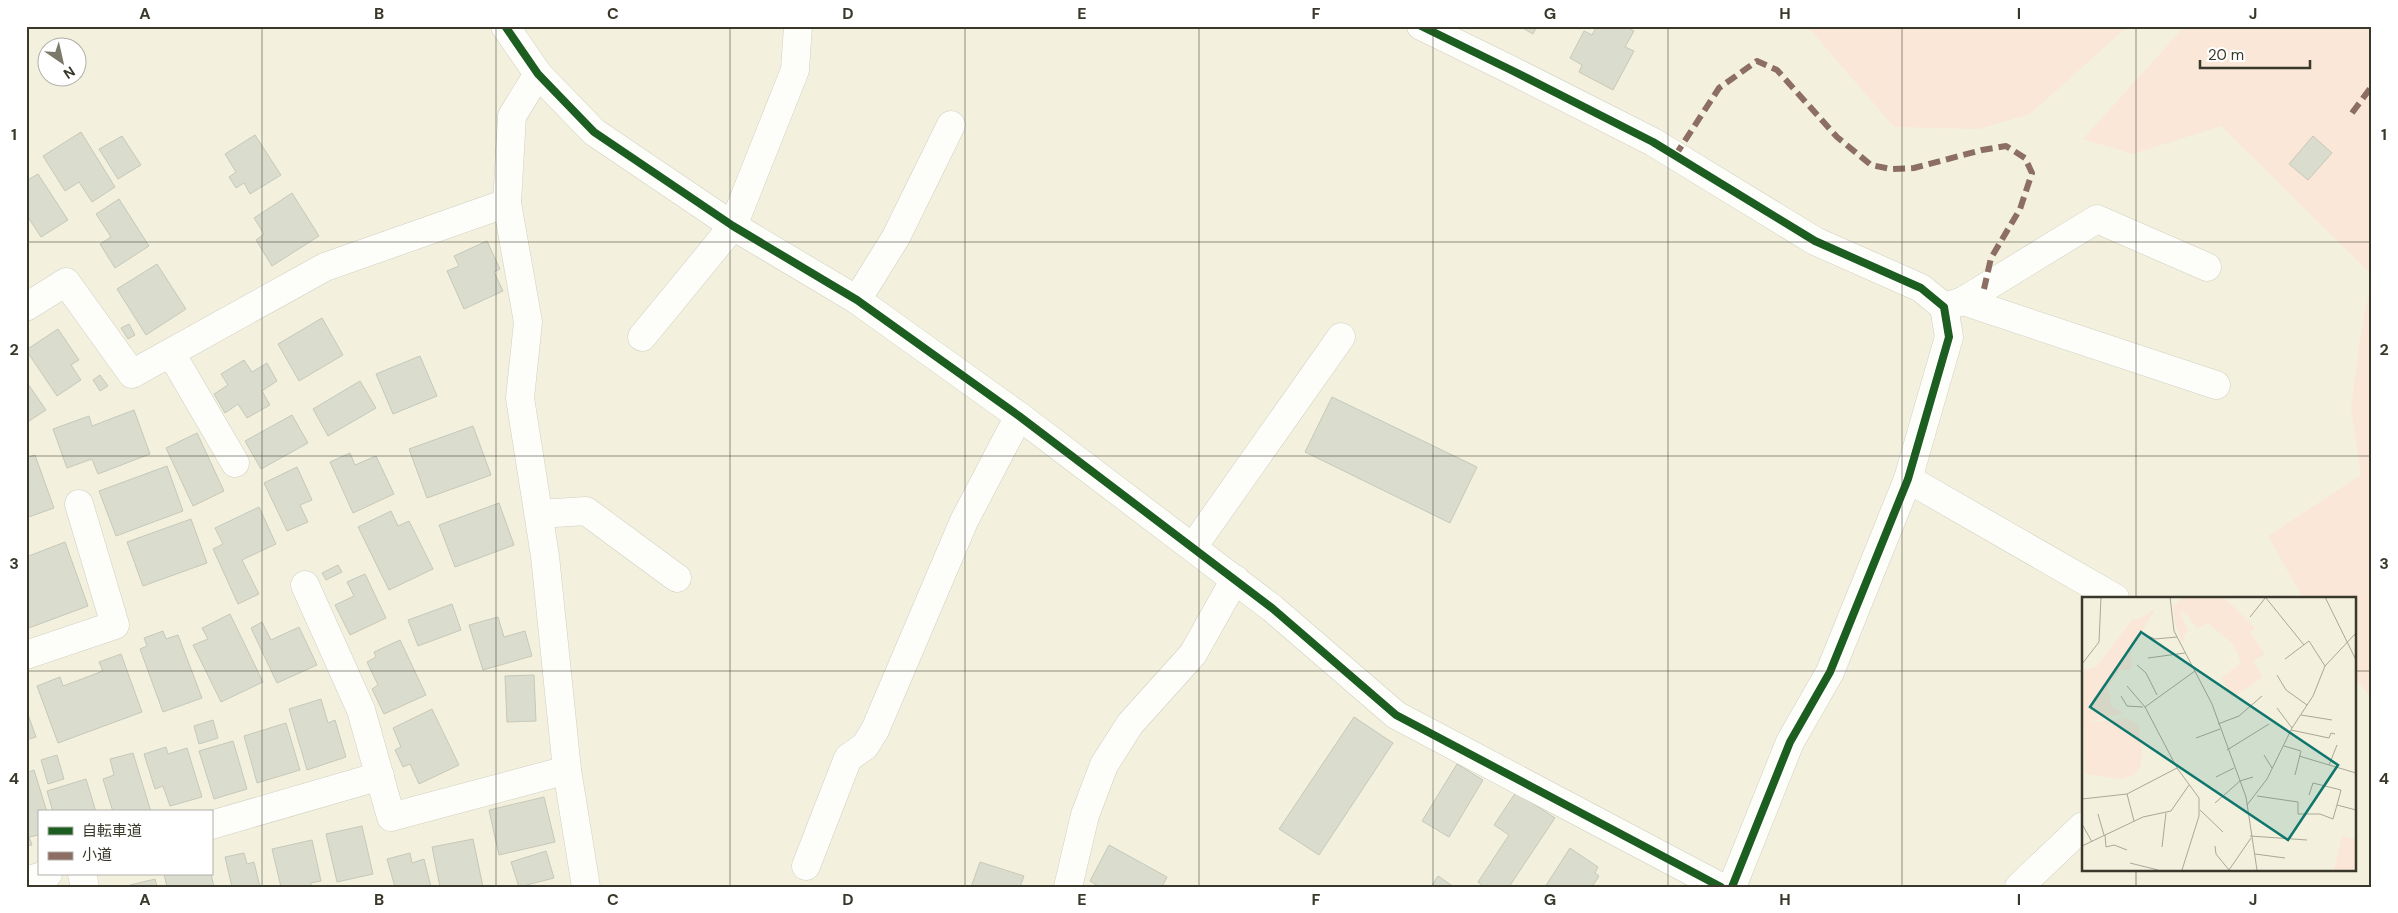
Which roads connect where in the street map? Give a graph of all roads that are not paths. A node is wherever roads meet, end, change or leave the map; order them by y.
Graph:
1 (505, 26) edge
2 (798, 26) edge
3 (1421, 26) edge
4 (538, 74) junction
5 (951, 125) dead end
6 (507, 203) junction
7 (733, 226) junction
8 (2208, 267) dead end
9 (857, 300) junction
10 (1954, 304) junction
11 (26, 307) edge
12 (642, 337) dead end
13 (1341, 337) dead end
14 (171, 353) junction
15 (2216, 385) dead end
16 (1019, 416) junction
17 (235, 463) dead end
18 (1908, 478) junction
19 (79, 504) dead end
20 (539, 514) junction
21 (1192, 547) junction
22 (677, 578) dead end
23 (1235, 579) junction
24 (305, 585) dead end
25 (2113, 597) edge
26 (26, 655) edge
27 (568, 770) junction
28 (380, 776) junction
29 (212, 826) edge
30 (2082, 827) edge
31 (806, 866) dead end
32 (42, 876) edge
33 (26, 881) edge
34 (586, 887) edge
35 (1068, 887) edge
36 (1721, 887) edge
37 (1732, 887) edge
38 (2019, 887) edge

1 - 4 street
2 - 7 street
3 - 10 street
4 - 6 street
4 - 7 street
5 - 9 street
6 - 14 street
6 - 20 street
7 - 9 street
7 - 12 street
8 - 10 street
9 - 16 street
10 - 15 street
10 - 18 street
11 - 14 street
13 - 21 street
14 - 17 street
16 - 21 street
16 - 31 street
18 - 25 street
18 - 37 street
19 - 26 street
20 - 22 street
20 - 27 street
21 - 23 street
23 - 35 street
23 - 36 street
24 - 28 street
27 - 28 street
27 - 34 street
28 - 29 street
30 - 38 street
32 - 33 street

